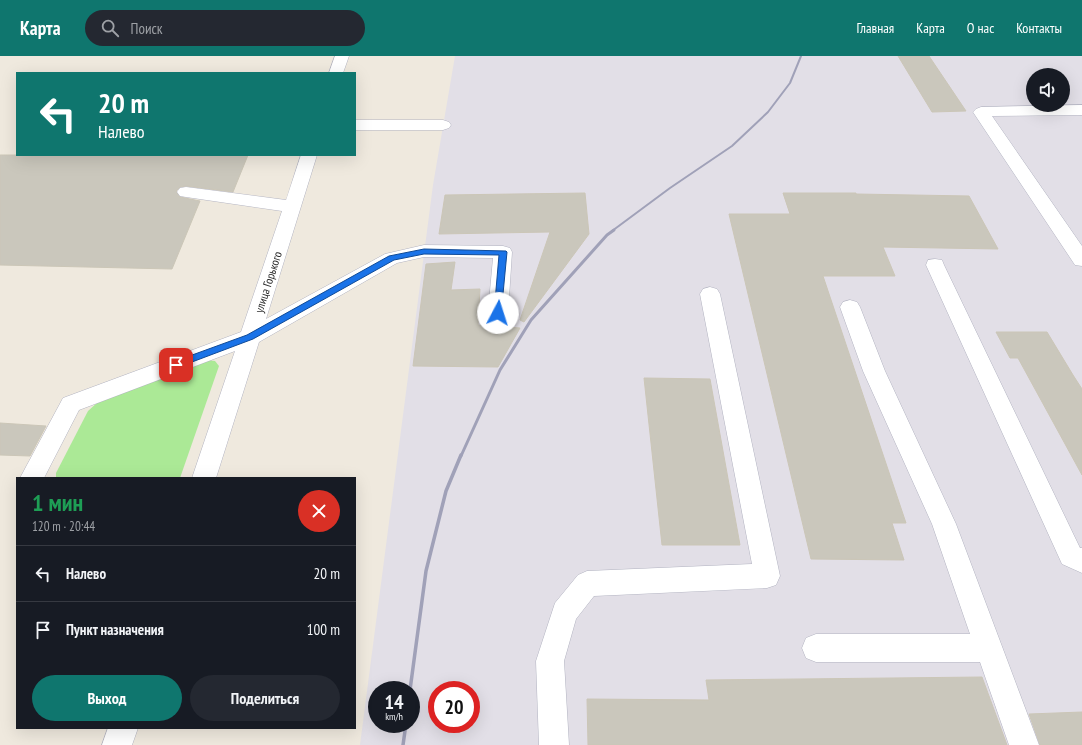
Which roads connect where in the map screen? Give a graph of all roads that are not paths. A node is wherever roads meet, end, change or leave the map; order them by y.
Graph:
1 (342, 56) edge
2 (336, 72) edge
3 (1082, 110) edge
4 (356, 125) edge
5 (443, 125) dead end
6 (309, 156) edge
7 (186, 192) dead end
8 (292, 207) junction
9 (1082, 260) edge
10 (935, 265) dead end
11 (710, 294) dead end
12 (850, 307) dead end
13 (498, 313) dead end
14 (250, 337) junction
15 (33, 477) edge
16 (204, 477) edge
17 (1082, 561) edge
18 (816, 648) dead end
19 (989, 648) junction
20 (123, 729) edge
21 (117, 745) edge
22 (554, 745) edge
23 (1024, 745) edge

1 - 2 street
3 - 9 street
4 - 5 street
6 - 8 street, улица Горького
7 - 8 street
8 - 14 street, улица Горького
10 - 17 street
11 - 22 street
12 - 19 street
13 - 14 street
14 - 15 street
14 - 16 street, улица Горького
18 - 19 street
19 - 23 street
20 - 21 street

